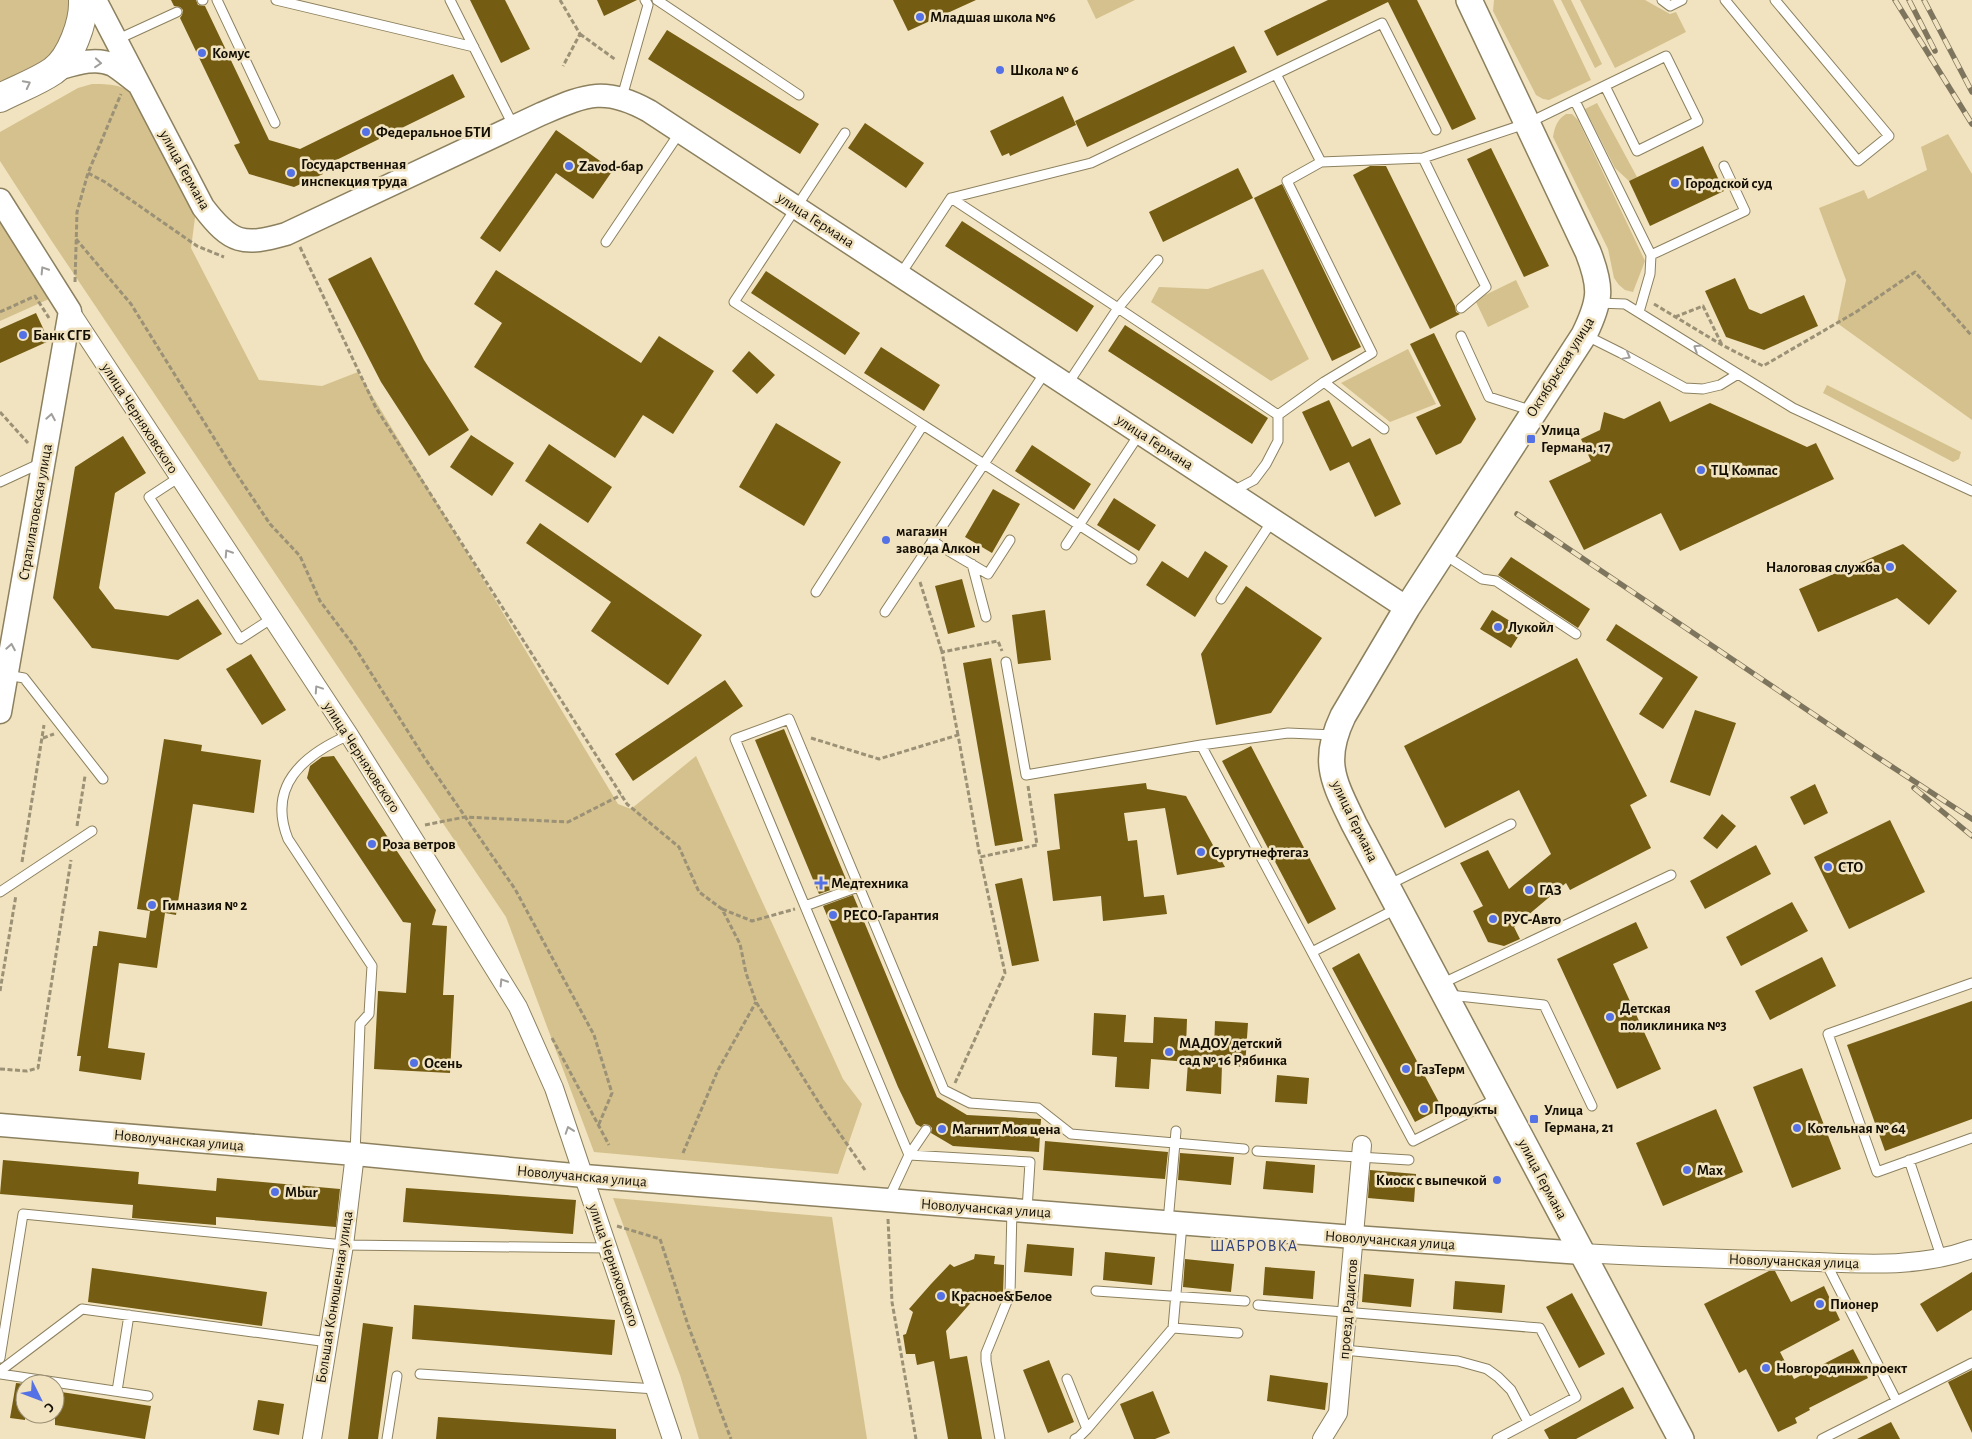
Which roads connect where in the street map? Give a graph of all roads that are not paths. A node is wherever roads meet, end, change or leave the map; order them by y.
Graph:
1 (83, 0) edge
2 (95, 0) edge
3 (217, 0) edge
4 (276, 0) edge
5 (450, 0) edge
6 (658, 0) edge
7 (1469, 0) edge
8 (1662, 0) edge
9 (1682, 0) edge
10 (1725, 0) edge
11 (1774, 0) edge
12 (646, 2) edge
13 (177, 12) dead end
14 (116, 40) junction
15 (474, 47) junction
16 (54, 70) junction
17 (1276, 74) junction
18 (1605, 86) junction
19 (130, 88) junction
20 (799, 95) dead end
21 (0, 98) edge
22 (622, 98) junction
23 (1575, 101) junction
24 (276, 122) dead end
25 (1528, 124) junction
26 (514, 127) junction
27 (1436, 130) dead end
28 (681, 131) junction
29 (845, 133) dead end
30 (1423, 158) junction
31 (1321, 162) junction
32 (1724, 166) dead end
33 (951, 198) junction
34 (0, 200) edge
35 (796, 206) junction
36 (606, 242) dead end
37 (1651, 255) junction
38 (1158, 260) dead end
39 (900, 275) junction
40 (1598, 303) junction
41 (1118, 308) junction
42 (1462, 308) dead end
43 (70, 311) junction
44 (1639, 312) junction
45 (1584, 335) junction
46 (1461, 336) dead end
47 (1046, 371) junction
48 (1738, 374) junction
49 (1324, 382) junction
50 (1067, 385) junction
51 (1534, 411) junction
52 (1278, 415) junction
53 (923, 425) junction
54 (1384, 429) dead end
55 (1140, 432) junction
56 (44, 461) junction
57 (984, 464) junction
58 (178, 478) junction
59 (0, 482) edge
60 (1972, 491) edge
61 (1231, 492) junction
62 (1273, 520) junction
63 (1079, 524) junction
64 (1010, 540) dead end
65 (932, 541) junction
66 (1066, 545) dead end
67 (1442, 553) junction
68 (1132, 559) dead end
69 (972, 564) junction
70 (816, 592) dead end
71 (1221, 599) dead end
72 (1407, 608) junction
73 (885, 612) dead end
74 (986, 617) dead end
75 (271, 619) junction
76 (1576, 634) dead end
77 (1006, 662) road end
78 (4, 678) edge
79 (0, 712) edge
80 (1335, 735) junction
81 (349, 736) junction
82 (1201, 746) junction
83 (103, 780) dead end
84 (1511, 824) dead end
85 (92, 831) dead end
86 (1672, 875) dead end
87 (1388, 886) junction
88 (858, 887) junction
89 (0, 892) edge
90 (804, 906) junction
91 (1399, 907) junction
92 (1312, 952) junction
93 (1972, 982) edge
94 (1443, 989) junction
95 (950, 1094) junction
96 (1500, 1097) junction
97 (944, 1102) dead end
98 (1592, 1106) dead end
99 (0, 1124) edge
100 (926, 1130) dead end
101 (1176, 1131) dead end
102 (1972, 1138) edge
103 (1175, 1142) junction
104 (1244, 1149) dead end
105 (1257, 1151) dead end
106 (1361, 1152) junction
107 (355, 1154) junction
108 (909, 1155) junction
109 (1409, 1160) dead end
110 (1909, 1160) junction
111 (584, 1176) junction
112 (888, 1200) junction
113 (1020, 1210) junction
114 (1175, 1223) junction
115 (1354, 1237) junction
116 (344, 1244) junction
117 (608, 1248) junction
118 (1972, 1249) edge
119 (1582, 1253) junction
120 (1941, 1256) junction
121 (1826, 1262) junction
122 (1096, 1291) dead end
123 (1176, 1296) junction
124 (1245, 1301) dead end
125 (1258, 1305) dead end
126 (1348, 1312) junction
127 (129, 1315) junction
128 (1173, 1328) junction
129 (1238, 1333) dead end
130 (328, 1342) junction
131 (1344, 1350) junction
132 (0, 1358) edge
133 (1972, 1363) edge
134 (0, 1373) edge
135 (420, 1374) dead end
136 (397, 1376) dead end
137 (1067, 1379) dead end
138 (657, 1389) junction
139 (117, 1391) junction
140 (148, 1396) dead end
141 (1896, 1400) junction
142 (1528, 1422) junction
143 (1087, 1429) junction
144 (312, 1439) edge
145 (387, 1439) edge
146 (672, 1439) edge
147 (1000, 1439) edge
148 (1075, 1439) edge
149 (1322, 1439) edge
150 (1497, 1439) edge
151 (1681, 1439) edge
152 (1822, 1439) edge

1 - 16 main road
2 - 14 street, улица Германа
3 - 24 lane
4 - 15 lane
5 - 15 lane
6 - 12 lane
6 - 20 lane
7 - 25 main road, Октябрьская улица
8 - 9 lane
10 - 11 lane
12 - 22 lane
13 - 14 lane
14 - 19 street, улица Германа
15 - 26 lane
16 -> 19 street
21 -> 16 main road
17 - 27 lane
17 - 31 lane
17 - 33 lane
18 - 18 lane
18 - 23 lane
19 - 26 street, улица Германа
22 - 26 street, улица Германа
22 - 28 street, улица Германа
23 - 25 lane
23 - 37 lane
25 - 30 lane
25 - 40 main road, Октябрьская улица
28 - 35 street, улица Германа
28 - 36 lane
29 - 35 lane
30 - 31 lane
30 - 42 lane
31 - 49 lane
32 - 37 lane
33 - 39 lane
33 - 41 lane
43 -> 34 street, улица Черняховского
35 - 39 street, улица Германа
35 - 53 lane
37 - 44 lane
38 - 41 lane
39 - 47 street, улица Германа
40 - 44 lane
40 - 45 main road, Октябрьская улица
41 - 50 lane
41 - 52 lane
56 -> 43 street, Стратилатовская улица
43 - 58 street, улица Черняховского
48 -> 44 lane
45 -> 48 lane
45 - 51 main road, Октябрьская улица
46 - 51 lane
47 - 50 street, улица Германа
47 - 57 lane
48 - 60 lane
49 - 52 lane
49 - 54 lane
50 - 55 street, улица Германа
51 - 67 main road, Октябрьская улица
52 - 61 lane
53 - 57 lane
53 - 70 lane
55 - 61 street, улица Германа
55 - 63 lane
56 - 59 lane
78 -> 56 street, Стратилатовская улица
57 - 63 lane
57 - 65 lane
75 -> 58 street, улица Черняховского
58 - 75 lane
61 - 62 street, улица Германа
62 - 71 lane
62 - 72 street, улица Германа
63 - 66 lane
63 - 68 lane
64 - 69 lane
65 - 69 lane
65 - 73 lane
67 - 72 main road, Октябрьская улица
67 - 76 lane
69 - 74 lane
72 - 80 main road, улица Германа
81 -> 75 street, улица Черняховского
77 - 82 lane
78 - 79 street, Стратилатовская улица
78 - 83 lane
80 - 82 lane
80 - 87 main road, улица Германа
81 - 107 lane
111 -> 81 street, улица Черняховского
82 - 92 lane
84 - 87 lane
85 - 89 lane
86 - 94 lane
87 - 91 main road, улица Германа
88 - 90 lane
88 - 90 lane
88 - 95 lane
90 - 108 lane
91 - 92 lane
91 - 94 main road, улица Германа
92 - 96 lane
93 - 110 lane
94 - 96 main road, улица Германа
94 - 98 lane
95 - 97 lane
95 - 103 lane
96 - 119 main road, улица Германа
99 - 107 street, Новолучанская улица
100 - 108 lane
101 - 103 lane
102 - 110 lane
103 - 104 lane
103 - 114 lane
105 - 106 lane
106 - 109 lane
106 - 115 street, проезд Радистов
107 - 111 street, Новолучанская улица
107 - 116 street, Большая Конюшенная улица
108 - 112 lane
108 - 113 lane
110 - 120 lane
111 - 112 street, Новолучанская улица
111 - 117 street, улица Черняховского
112 - 113 street, Новолучанская улица
113 - 114 street, Новолучанская улица
113 - 147 lane
114 - 115 street, Новолучанская улица
114 - 123 lane
115 - 119 street, Новолучанская улица
115 - 126 street, проезд Радистов
116 - 117 lane
116 - 130 street, Большая Конюшенная улица
116 - 132 lane
117 - 138 street, улица Черняховского
118 - 120 street, Новолучанская улица
119 - 121 street, Новолучанская улица
119 - 151 main road, улица Германа
120 - 121 street, Новолучанская улица
121 - 141 lane
122 - 123 lane
123 - 124 lane
123 - 128 lane
125 - 126 lane
126 - 131 street, проезд Радистов
126 - 142 lane
127 - 130 lane
127 - 134 lane
127 - 139 lane
128 - 129 lane
128 - 143 lane
130 - 144 street, Большая Конюшенная улица
131 - 142 lane
131 - 149 street, проезд Радистов
133 - 141 lane
134 - 139 lane
135 - 138 lane
136 - 145 lane
137 - 143 lane
138 - 146 street, улица Черняховского
139 - 140 lane
141 - 152 lane
142 - 150 lane
143 - 148 lane

